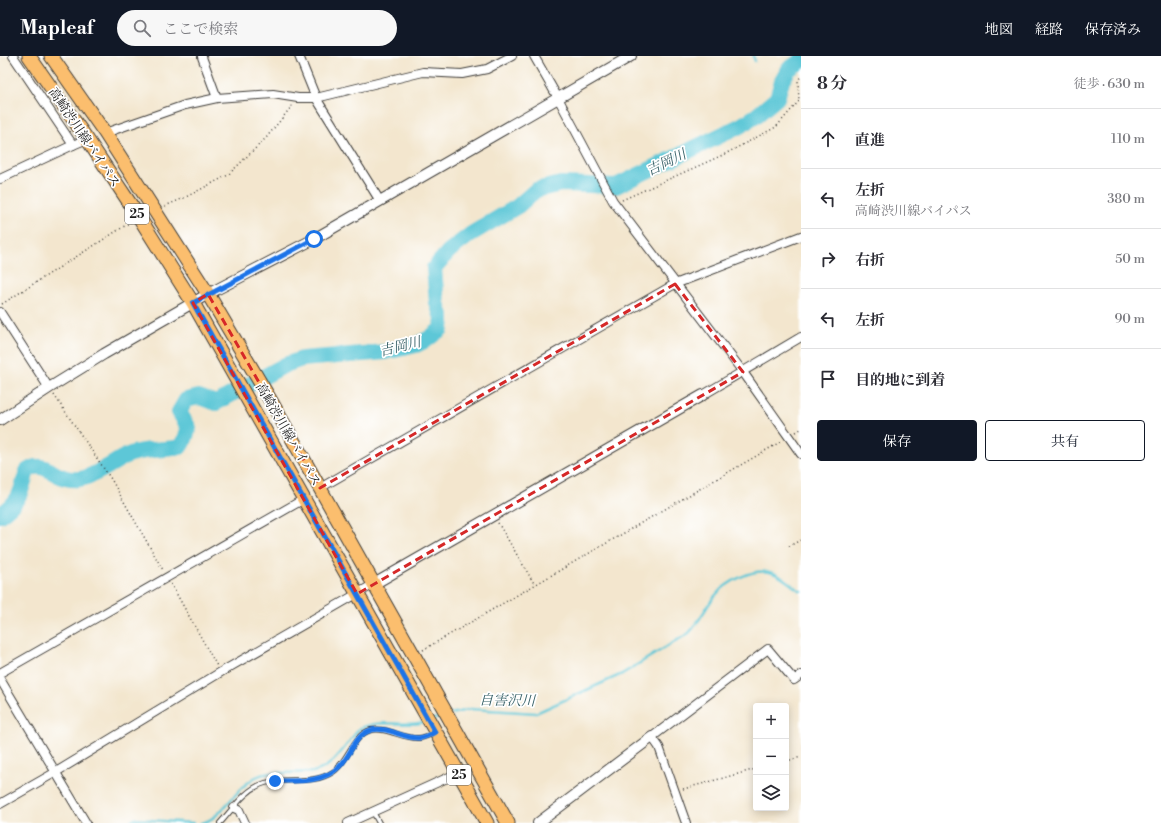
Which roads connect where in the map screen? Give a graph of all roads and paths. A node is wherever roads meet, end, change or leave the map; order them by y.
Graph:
1 (12, 56) edge
2 (29, 56) edge
3 (51, 56) edge
4 (299, 56) edge
5 (512, 56) edge
6 (534, 56) edge
7 (631, 56) edge
8 (202, 57) edge
9 (801, 75) edge
10 (217, 98) junction
11 (298, 98) junction
12 (316, 98) junction
13 (558, 98) junction
14 (105, 133) junction
15 (87, 139) junction
16 (73, 145) junction
17 (0, 179) edge
18 (380, 201) junction
19 (614, 202) junction
20 (155, 210) junction
21 (139, 216) junction
22 (801, 236) edge
23 (675, 284) junction
24 (208, 294) junction
25 (193, 303) junction
26 (0, 305) edge
27 (0, 312) edge
28 (801, 337) edge
29 (742, 372) junction
30 (48, 388) junction
31 (703, 395) joint
32 (0, 420) edge
33 (789, 437) junction
34 (801, 454) edge
35 (111, 479) dead end
36 (320, 488) junction
37 (304, 499) junction
38 (494, 515) junction
39 (801, 540) edge
40 (789, 546) dead end
41 (374, 584) junction
42 (535, 585) junction
43 (358, 594) junction
44 (414, 655) junction
45 (0, 673) edge
46 (801, 675) edge
47 (0, 679) edge
48 (434, 729) junction
49 (652, 737) junction
50 (801, 757) edge
51 (789, 760) edge
52 (753, 770) edge
53 (56, 772) junction
54 (458, 773) junction
55 (675, 792) junction
56 (0, 804) edge
57 (234, 808) junction
58 (373, 812) junction
59 (86, 823) edge
60 (220, 823) edge
61 (245, 823) edge
62 (348, 823) edge
63 (379, 823) edge
64 (487, 823) edge
65 (508, 823) edge
66 (538, 823) edge
67 (686, 823) edge

1 - 16 street
2 - 15 main road, 高崎渋川線バイパス / 25
3 - 14 main road, 高崎渋川線バイパス / 25
4 - 12 street
5 - 12 street
6 - 13 street
7 - 13 street
8 - 10 street
9 - 19 path
10 - 11 street
10 - 14 street
11 - 12 street
11 - 20 path
12 - 18 street
13 - 18 street
13 - 19 street
14 - 20 main road, 高崎渋川線バイパス / 25
15 - 16 street
15 - 21 main road, 高崎渋川線バイパス / 25
16 - 17 street
18 - 24 street
19 - 23 street
20 - 24 main road, 高崎渋川線バイパス / 25
21 - 25 main road, 高崎渋川線バイパス / 25
21 - 26 path
22 - 23 street
23 - 29 street
23 - 36 street
24 - 25 street
24 - 36 main road, 高崎渋川線バイパス / 25
25 - 30 street
25 - 37 main road, 高崎渋川線バイパス / 25
27 - 30 street
28 - 29 street
29 - 31 street
29 - 33 street
30 - 32 street
30 - 35 path
31 - 38 street
33 - 34 street
33 - 42 path
36 - 41 main road, 高崎渋川線バイパス / 25
37 - 43 main road, 高崎渋川線バイパス / 25
37 - 45 street
38 - 41 street
38 - 42 path
39 - 40 path
41 - 43 street
41 - 44 main road, 高崎渋川線バイパス / 25
42 - 44 path
43 - 48 main road, 高崎渋川線バイパス / 25
43 - 53 street
44 - 65 main road, 高崎渋川線バイパス / 25
46 - 49 street
47 - 53 street
48 - 54 main road, 高崎渋川線バイパス / 25
48 - 57 lane
49 - 55 street
49 - 66 street
50 - 51 path
52 - 55 path
53 - 56 street
53 - 59 street
54 - 58 street
54 - 64 main road, 高崎渋川線バイパス / 25
55 - 67 street
57 - 60 lane
57 - 61 street
58 - 62 street
58 - 63 lane

